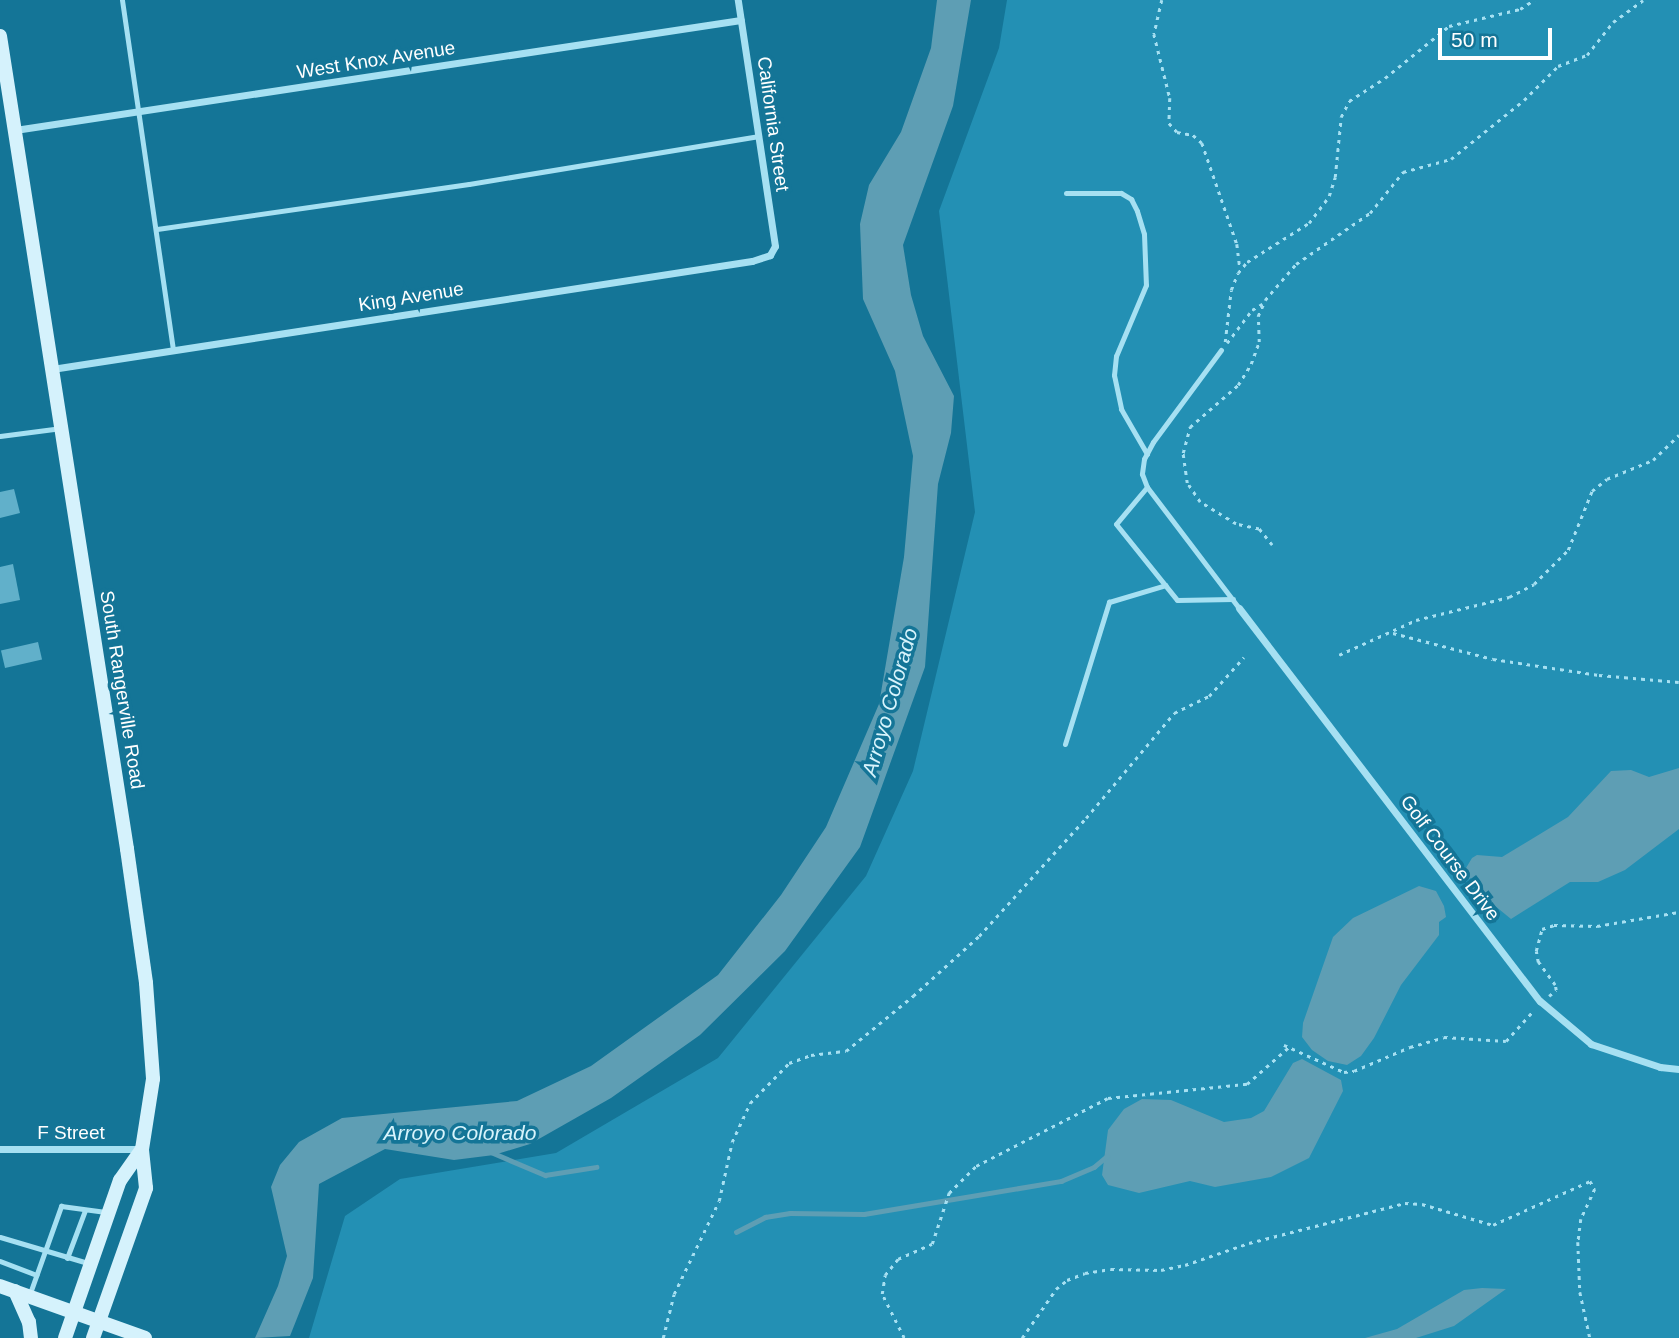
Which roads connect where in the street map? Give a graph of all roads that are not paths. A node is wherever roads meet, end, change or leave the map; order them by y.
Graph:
1 (122, 0) edge
2 (738, 0) edge
3 (741, 20) junction
4 (0, 36) edge
5 (5, 105) edge
6 (137, 112) junction
7 (15, 130) junction
8 (759, 136) junction
9 (1066, 193) dead end
10 (157, 229) junction
11 (772, 251) joint
12 (1223, 348) road end
13 (173, 350) junction
14 (52, 369) junction
15 (61, 428) junction
16 (0, 436) edge
17 (1147, 454) junction
18 (1147, 487) junction
19 (1166, 585) junction
20 (1233, 599) junction
21 (1239, 608) joint
22 (1065, 744) dead end
23 (1679, 1069) edge
24 (0, 1149) edge
25 (142, 1149) junction
26 (85, 1210) junction
27 (109, 1212) junction
28 (0, 1237) edge
29 (44, 1252) junction
30 (67, 1258) junction
31 (0, 1261) edge
32 (92, 1264) junction
33 (36, 1275) junction
34 (0, 1286) edge
35 (22, 1294) junction
36 (75, 1311) junction
37 (100, 1320) junction
38 (31, 1338) edge
39 (65, 1338) edge
40 (93, 1338) edge
41 (145, 1338) edge

1 - 6 lane
2 - 3 street, California Street
3 - 6 street, West Knox Avenue
3 - 8 street, California Street
4 - 5 main road, South Rangerville Road
5 - 7 main road, South Rangerville Road
6 - 7 street, West Knox Avenue
6 - 10 lane
7 - 14 main road, South Rangerville Road
8 - 10 lane
8 - 11 street, California Street
9 - 17 lane
10 - 13 lane
11 - 13 street, King Avenue
12 - 17 lane
13 - 14 street, King Avenue
14 - 15 main road, South Rangerville Road
15 - 16 lane
15 - 25 main road, South Rangerville Road
17 - 18 lane
18 - 19 lane
18 - 20 lane
19 - 20 lane
19 - 22 lane
20 - 21 lane
21 - 23 street, Golf Course Drive
24 - 25 street, F Street
25 - 27 main road, South Rangerville Road
25 - 37 main road
26 - 27 lane
26 - 29 lane
26 - 30 lane
27 - 32 main road, South Rangerville Road
28 - 29 lane
29 - 30 lane
29 - 33 lane
30 - 32 lane
31 - 33 lane
32 - 36 main road, South Rangerville Road
33 - 35 lane
34 - 35 main road
35 - 36 main road
35 - 38 main road
36 - 37 main road
36 - 39 main road, South Rangerville Road
37 - 40 main road
37 - 41 main road

